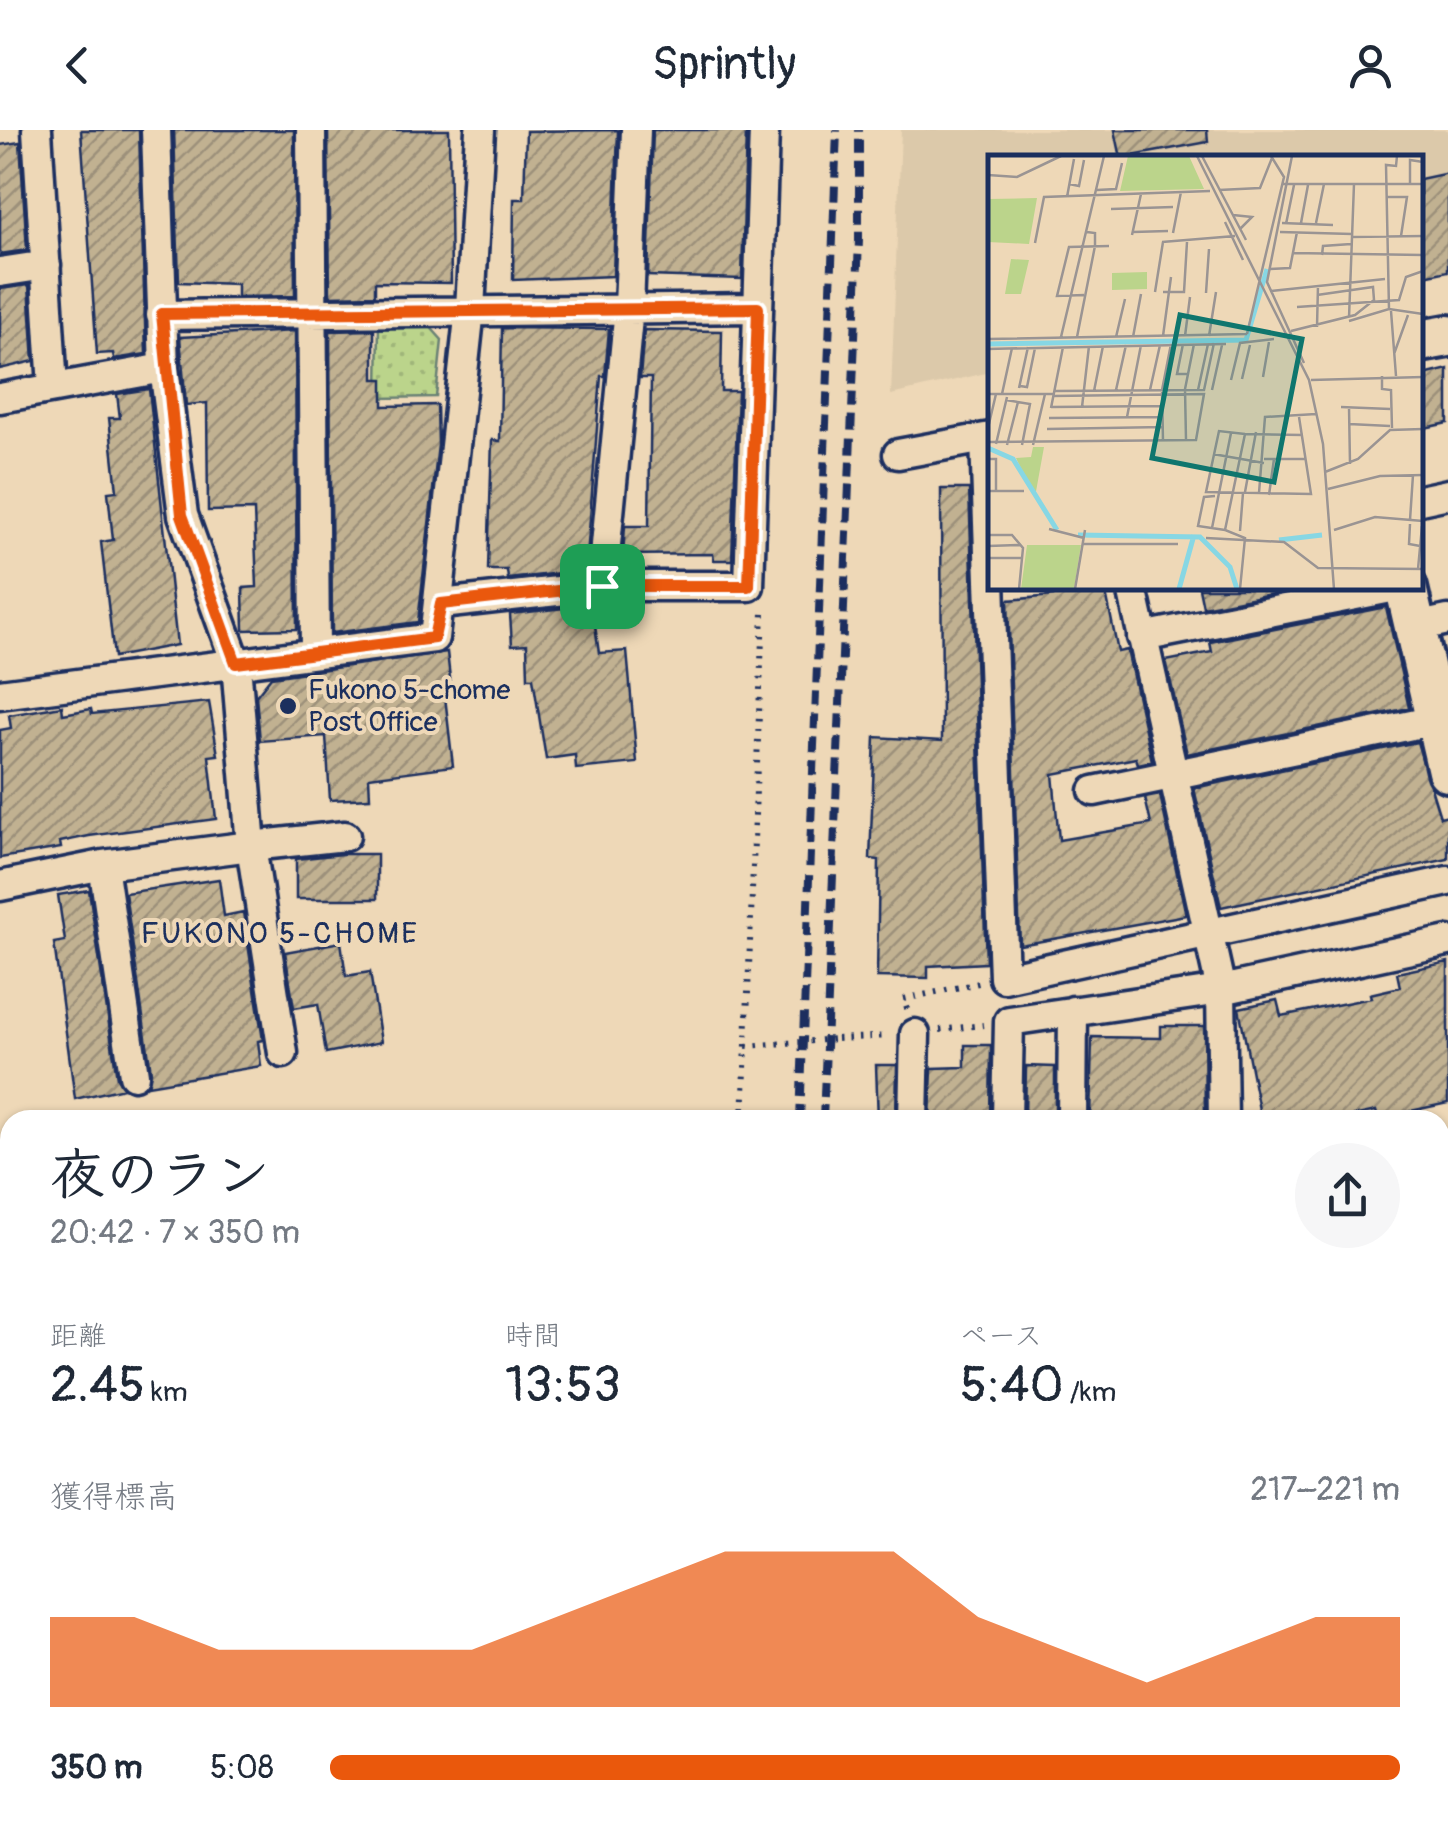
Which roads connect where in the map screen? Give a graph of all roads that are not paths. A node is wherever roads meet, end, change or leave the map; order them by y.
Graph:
1 (37, 130) edge
2 (156, 130) edge
3 (311, 130) edge
4 (480, 130) edge
5 (636, 130) edge
6 (764, 130) edge
7 (46, 265) junction
8 (0, 272) edge
9 (629, 308) junction
10 (758, 308) junction
11 (470, 310) junction
12 (315, 312) junction
13 (162, 314) junction
14 (1448, 336) edge
15 (1423, 341) edge
16 (164, 368) junction
17 (54, 388) junction
18 (0, 398) edge
19 (988, 438) edge
20 (898, 454) dead end
21 (1448, 494) edge
22 (1423, 499) edge
23 (602, 586) junction
24 (993, 590) edge
25 (1132, 590) edge
26 (1369, 590) edge
27 (1407, 590) edge
28 (1314, 595) edge
29 (441, 604) junction
30 (1432, 623) edge
31 (1142, 637) junction
32 (315, 653) junction
33 (236, 663) junction
34 (0, 694) edge
35 (1444, 747) edge
36 (1170, 776) junction
37 (1094, 792) dead end
38 (344, 836) dead end
39 (252, 846) junction
40 (103, 865) junction
41 (1448, 880) edge
42 (0, 886) edge
43 (1208, 932) junction
44 (1448, 942) edge
45 (1221, 990) junction
46 (1073, 1011) junction
47 (915, 1034) road end
48 (283, 1053) dead end
49 (134, 1076) dead end
50 (913, 1110) edge
51 (1007, 1110) edge
52 (1072, 1110) edge
53 (1224, 1110) edge

1 - 7 street
2 - 13 street
3 - 12 street
4 - 11 street
5 - 9 street
6 - 10 street
7 - 8 street
7 - 17 street
9 - 10 street
9 - 11 street
9 - 23 street
10 - 23 street
11 - 12 street
11 - 29 street
12 - 13 street
12 - 32 street
13 - 16 street
14 - 15 street
16 - 17 street
16 - 33 street
17 - 18 street
19 - 20 street
21 - 22 street
23 - 29 street
24 - 43 street
25 - 31 street
26 - 28 street
27 - 30 street
28 - 31 street
29 - 32 street
30 - 35 street
31 - 36 street
32 - 33 street
33 - 34 street
33 - 39 street
35 - 36 street
36 - 37 street
36 - 43 street
38 - 39 street
39 - 40 street
39 - 48 street
40 - 42 street
40 - 49 street
41 - 43 street
43 - 45 street
44 - 45 street
45 - 46 street
45 - 53 street
46 - 51 street
46 - 52 street
47 - 50 street

